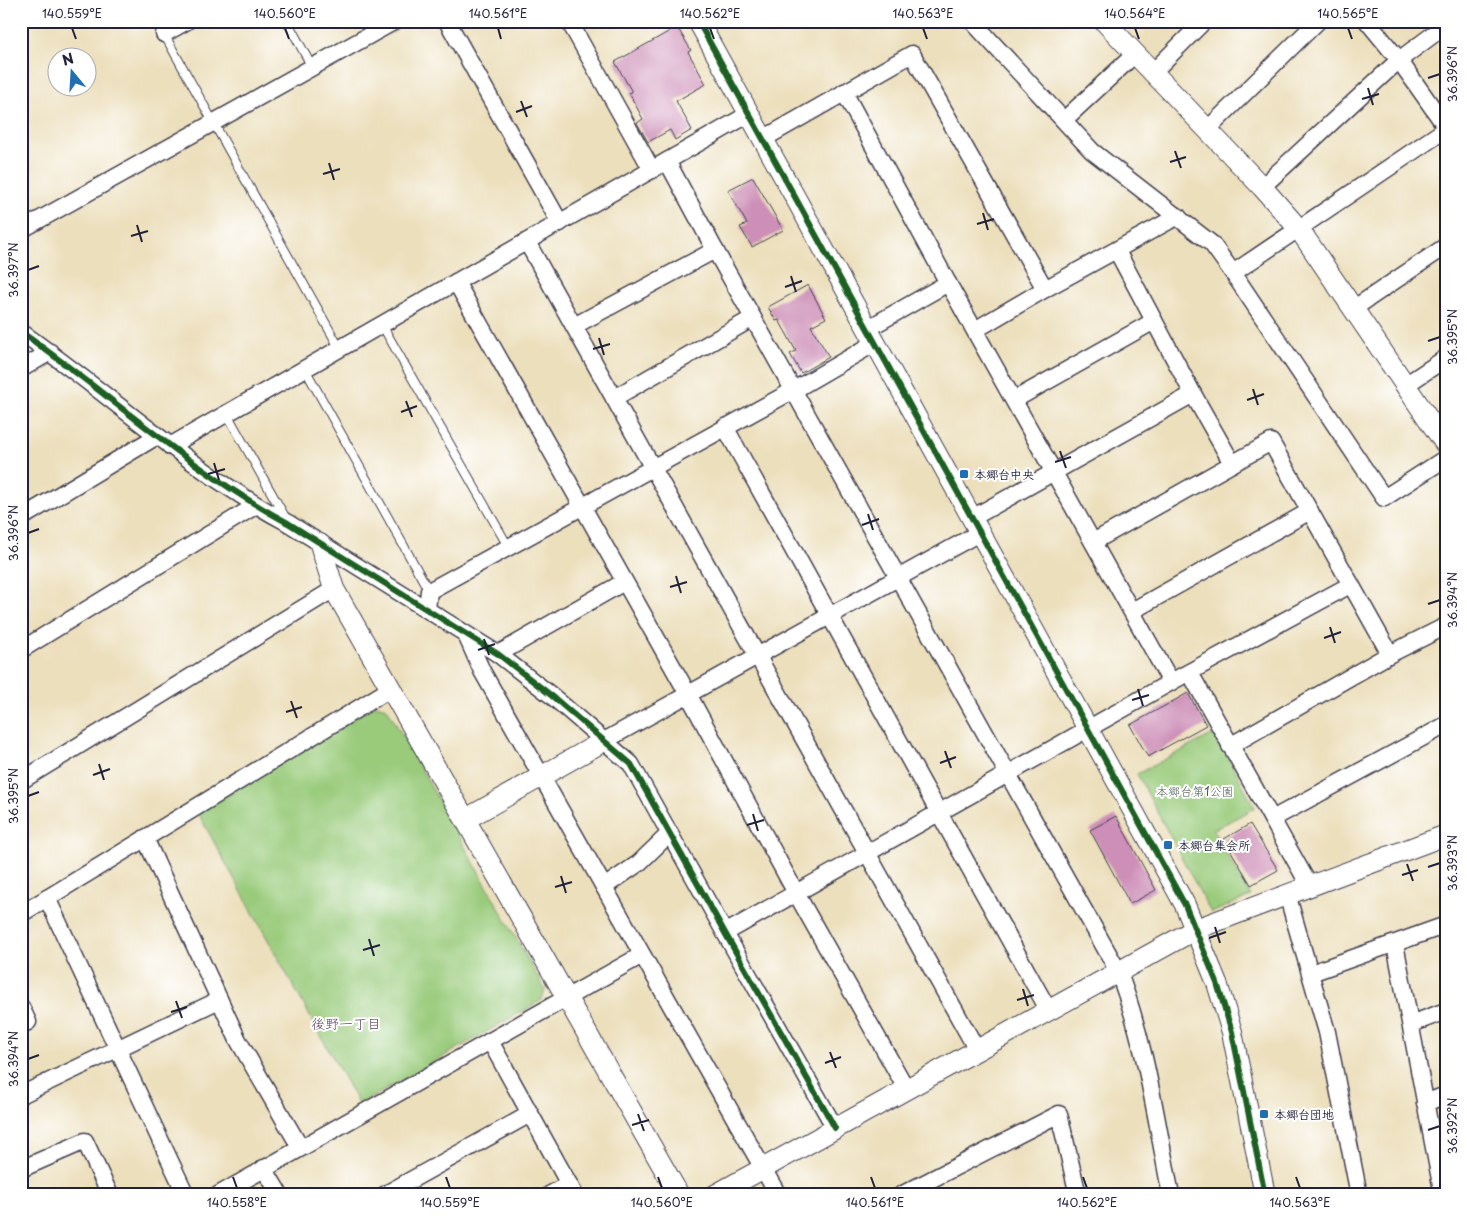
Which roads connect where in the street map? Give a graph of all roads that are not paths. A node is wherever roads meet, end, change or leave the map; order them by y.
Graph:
1 (187, 21) edge
2 (287, 21) edge
3 (395, 21) edge
4 (447, 21) edge
5 (569, 21) edge
6 (698, 21) edge
7 (972, 21) edge
8 (1104, 21) edge
9 (1204, 21) edge
10 (1318, 21) edge
11 (1367, 21) edge
12 (1446, 25) edge
13 (164, 34) joint
14 (1135, 54) junction
15 (1399, 60) junction
16 (312, 67) junction
17 (1153, 72) junction
18 (844, 92) junction
19 (749, 114) junction
20 (1064, 120) junction
21 (213, 123) junction
22 (1446, 128) edge
23 (1207, 130) junction
24 (763, 139) junction
25 (667, 161) junction
26 (652, 170) junction
27 (1262, 186) junction
28 (1178, 216) junction
29 (560, 223) junction
30 (1299, 229) junction
31 (21, 230) edge
32 (527, 242) junction
33 (1446, 246) edge
34 (715, 250) junction
35 (1117, 251) junction
36 (1233, 273) junction
37 (456, 282) junction
38 (948, 283) junction
39 (1045, 289) junction
40 (1353, 309) junction
41 (753, 318) junction
42 (1154, 321) junction
43 (382, 325) junction
44 (574, 326) junction
45 (975, 330) junction
46 (21, 332) edge
47 (871, 336) junction
48 (340, 349) junction
49 (50, 352) junction
50 (1446, 358) edge
51 (21, 369) edge
52 (306, 369) junction
53 (1404, 386) junction
54 (794, 390) junction
55 (1192, 394) junction
56 (614, 398) junction
57 (1014, 400) junction
58 (227, 414) junction
59 (725, 427) junction
60 (157, 436) junction
61 (1446, 445) edge
62 (170, 446) junction
63 (1446, 458) edge
64 (1232, 463) junction
65 (653, 467) junction
66 (1053, 472) junction
67 (255, 506) junction
68 (582, 508) junction
69 (1310, 511) junction
70 (21, 518) edge
71 (288, 523) junction
72 (975, 526) junction
73 (1093, 542) junction
74 (320, 544) junction
75 (509, 548) junction
76 (899, 577) junction
77 (624, 582) junction
78 (1350, 585) junction
79 (334, 589) junction
80 (429, 592) junction
81 (427, 609) junction
82 (1132, 611) junction
83 (830, 616) junction
84 (1446, 626) edge
85 (466, 635) junction
86 (21, 650) edge
87 (498, 654) junction
88 (1390, 654) junction
89 (758, 656) junction
90 (1190, 673) junction
91 (1172, 682) junction
92 (390, 689) junction
93 (688, 694) junction
94 (1446, 725) edge
95 (1089, 730) junction
96 (604, 741) junction
97 (1230, 746) junction
98 (1009, 774) junction
99 (541, 777) junction
100 (21, 781) edge
101 (939, 813) junction
102 (466, 819) junction
103 (1272, 819) junction
104 (670, 833) junction
105 (1446, 835) edge
106 (145, 838) junction
107 (867, 854) junction
108 (1309, 885) junction
109 (604, 887) junction
110 (796, 893) junction
111 (1287, 894) junction
112 (47, 898) junction
113 (21, 914) edge
114 (1446, 925) edge
115 (1196, 929) junction
116 (724, 933) junction
117 (1395, 944) junction
118 (642, 954) junction
119 (1118, 971) junction
120 (1311, 973) junction
121 (567, 996) junction
122 (219, 1000) junction
123 (21, 1007) edge
124 (1049, 1011) junction
125 (1446, 1011) edge
126 (1411, 1024) junction
127 (21, 1025) edge
128 (490, 1040) junction
129 (117, 1048) junction
130 (977, 1050) junction
131 (907, 1090) junction
132 (21, 1095) edge
133 (1446, 1095) edge
134 (1425, 1103) junction
135 (530, 1114) junction
136 (835, 1128) junction
137 (300, 1148) junction
138 (264, 1168) junction
139 (21, 1169) edge
140 (763, 1169) junction
141 (1443, 1188) edge
142 (572, 1189) edge
143 (1073, 1192) edge
144 (110, 1195) edge
145 (186, 1195) edge
146 (218, 1195) edge
147 (280, 1195) edge
148 (384, 1195) edge
149 (549, 1195) edge
150 (679, 1195) edge
151 (715, 1195) edge
152 (778, 1195) edge
153 (902, 1195) edge
154 (1171, 1195) edge
155 (1265, 1195) edge
156 (1359, 1195) edge

1 - 13 street
2 - 16 lane
3 - 16 street
4 - 29 street
5 - 26 street
6 - 19 street
7 - 20 street
8 - 14 street
9 - 17 street
10 - 23 street
11 - 15 street
12 - 15 street
13 - 21 lane
14 - 17 street
14 - 20 street
15 - 22 street
15 - 27 street
16 - 21 street
17 - 23 street
18 - 24 street
18 - 38 street
18 - 39 street
19 - 24 street
19 - 25 street
20 - 28 street
21 - 31 street
21 - 48 lane
22 - 30 street
23 - 27 street
24 - 47 street
25 - 26 street
25 - 34 street
26 - 29 street
27 - 30 street
28 - 35 street
28 - 36 street
29 - 32 street
30 - 36 street
30 - 40 street
32 - 37 street
32 - 44 street
33 - 40 street
34 - 41 street
34 - 44 street
35 - 39 street
35 - 42 street
36 - 63 street
37 - 43 street
37 - 68 street
38 - 45 street
38 - 47 street
39 - 45 street
40 - 53 street
41 - 54 street
41 - 56 street
42 - 55 street
42 - 57 street
43 - 48 street
43 - 75 lane
44 - 56 street
45 - 57 street
46 - 49 street
47 - 54 street
47 - 72 street
48 - 52 street
49 - 51 street
49 - 60 street
50 - 53 street
52 - 58 street
52 - 80 lane
53 - 61 street
54 - 59 street
54 - 76 street
55 - 64 street
55 - 66 street
56 - 65 street
57 - 66 street
58 - 62 street
58 - 71 lane
59 - 65 street
59 - 83 street
60 - 62 street
60 - 70 street
62 - 67 street
64 - 69 street
64 - 73 street
65 - 68 street
65 - 89 street
66 - 72 street
66 - 73 street
67 - 71 street
67 - 86 street
68 - 75 street
68 - 77 street
69 - 78 street
69 - 82 street
71 - 74 street
72 - 76 street
72 - 95 street
73 - 82 street
74 - 79 street
74 - 81 street
75 - 80 street
76 - 83 street
76 - 98 street
77 - 87 street
77 - 93 street
78 - 88 street
78 - 90 street
79 - 92 street
79 - 100 street
80 - 81 street
81 - 85 street
82 - 91 street
83 - 89 street
83 - 101 street
84 - 88 street
85 - 87 street
85 - 99 street
87 - 96 street
88 - 97 street
89 - 93 street
89 - 107 street
90 - 91 street
90 - 97 street
91 - 95 street
92 - 102 street
92 - 106 street
93 - 96 street
93 - 110 street
94 - 103 street
95 - 98 street
95 - 115 street
96 - 99 street
96 - 104 street
97 - 103 street
98 - 101 street
98 - 119 street
99 - 102 street
99 - 109 street
101 - 107 street
101 - 124 street
102 - 121 street
103 - 108 street
104 - 109 street
104 - 116 street
105 - 108 street
106 - 112 street
106 - 122 street
107 - 110 street
107 - 130 street
108 - 111 street
109 - 118 street
110 - 116 street
110 - 131 street
111 - 115 street
111 - 120 street
112 - 113 street
112 - 129 street
114 - 117 street
115 - 119 street
115 - 155 street
116 - 136 street
117 - 120 street
117 - 126 street
118 - 121 street
118 - 140 street
119 - 124 street
119 - 154 street
120 - 156 street
121 - 128 street
121 - 150 street
122 - 129 street
122 - 137 street
123 - 127 street
124 - 130 street
125 - 126 street
126 - 134 street
128 - 135 street
128 - 137 street
129 - 132 street
129 - 145 street
130 - 131 street
131 - 136 street
133 - 134 street
134 - 141 street
135 - 142 street
135 - 148 street
136 - 140 street
137 - 138 street
138 - 146 street
138 - 147 street
139 - 144 street
140 - 151 street
140 - 152 street
142 - 149 street
143 - 153 street

